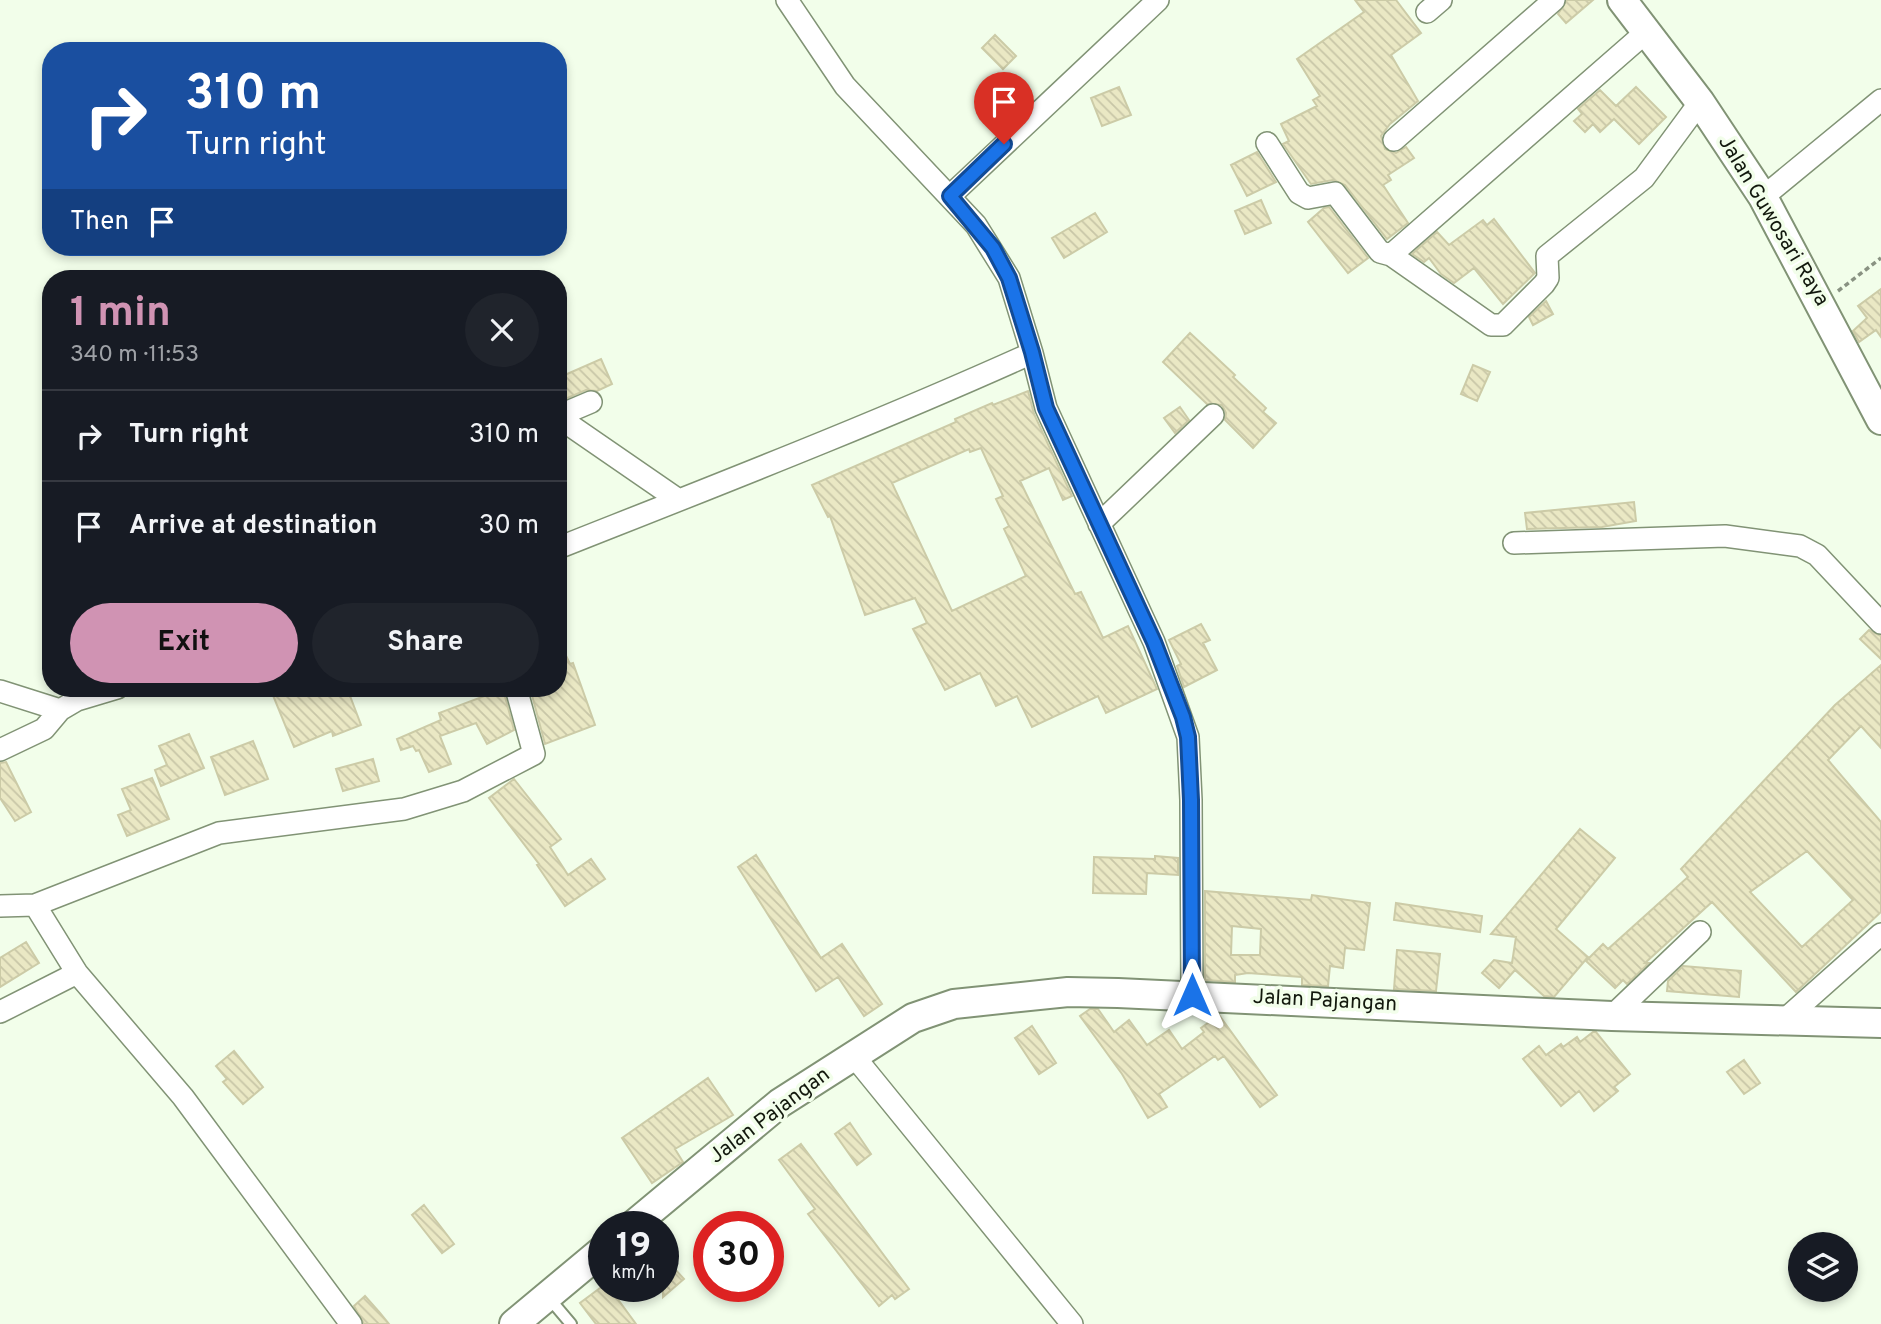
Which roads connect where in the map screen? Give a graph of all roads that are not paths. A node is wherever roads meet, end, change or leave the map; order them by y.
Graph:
1 (787, 0) edge
2 (1158, 0) edge
3 (1554, 0) edge
4 (1622, 0) edge
5 (1645, 33) junction
6 (1881, 100) edge
7 (1700, 102) junction
8 (1394, 140) dead end
9 (1267, 144) dead end
10 (950, 196) junction
11 (1763, 197) junction
12 (1391, 254) junction
13 (1032, 352) junction
14 (591, 402) dead end
15 (567, 412) edge
16 (1213, 415) dead end
17 (1881, 420) edge
18 (567, 422) edge
19 (677, 499) junction
20 (1099, 524) junction
21 (1514, 543) dead end
22 (567, 544) edge
23 (1881, 622) edge
24 (0, 691) edge
25 (87, 697) edge
26 (518, 697) edge
27 (60, 710) junction
28 (0, 750) edge
29 (35, 905) junction
30 (0, 906) edge
31 (1700, 932) dead end
32 (1881, 934) edge
33 (77, 973) junction
34 (1192, 995) junction
35 (0, 1012) edge
36 (1612, 1016) junction
37 (1783, 1021) junction
38 (1881, 1023) edge
39 (853, 1055) junction
40 (650, 1211) edge
41 (588, 1262) edge
42 (548, 1296) junction
43 (351, 1324) edge
44 (514, 1324) edge
45 (570, 1324) edge
46 (1072, 1324) edge

1 - 10 street
2 - 10 street
3 - 8 street
4 - 5 main road, Jalan Guwosari Raya
5 - 7 main road, Jalan Guwosari Raya
5 - 12 street
6 - 11 street
7 - 11 main road, Jalan Guwosari Raya
7 - 12 street
9 - 12 street
10 - 13 street
11 - 17 main road, Jalan Guwosari Raya
13 - 19 street
13 - 20 street
14 - 15 street
16 - 20 street
18 - 19 street
19 - 22 street
20 - 34 street
21 - 23 street
24 - 27 street
25 - 27 street
26 - 29 street
27 - 28 street
29 - 30 street
29 - 33 street
31 - 36 street
32 - 37 street
33 - 35 street
33 - 43 street
34 - 36 main road, Jalan Pajangan
34 - 39 main road, Jalan Pajangan
36 - 37 main road, Jalan Pajangan
37 - 38 main road, Jalan Pajangan
39 - 40 main road, Jalan Pajangan
39 - 46 street
41 - 42 main road
42 - 44 main road
42 - 45 lane

